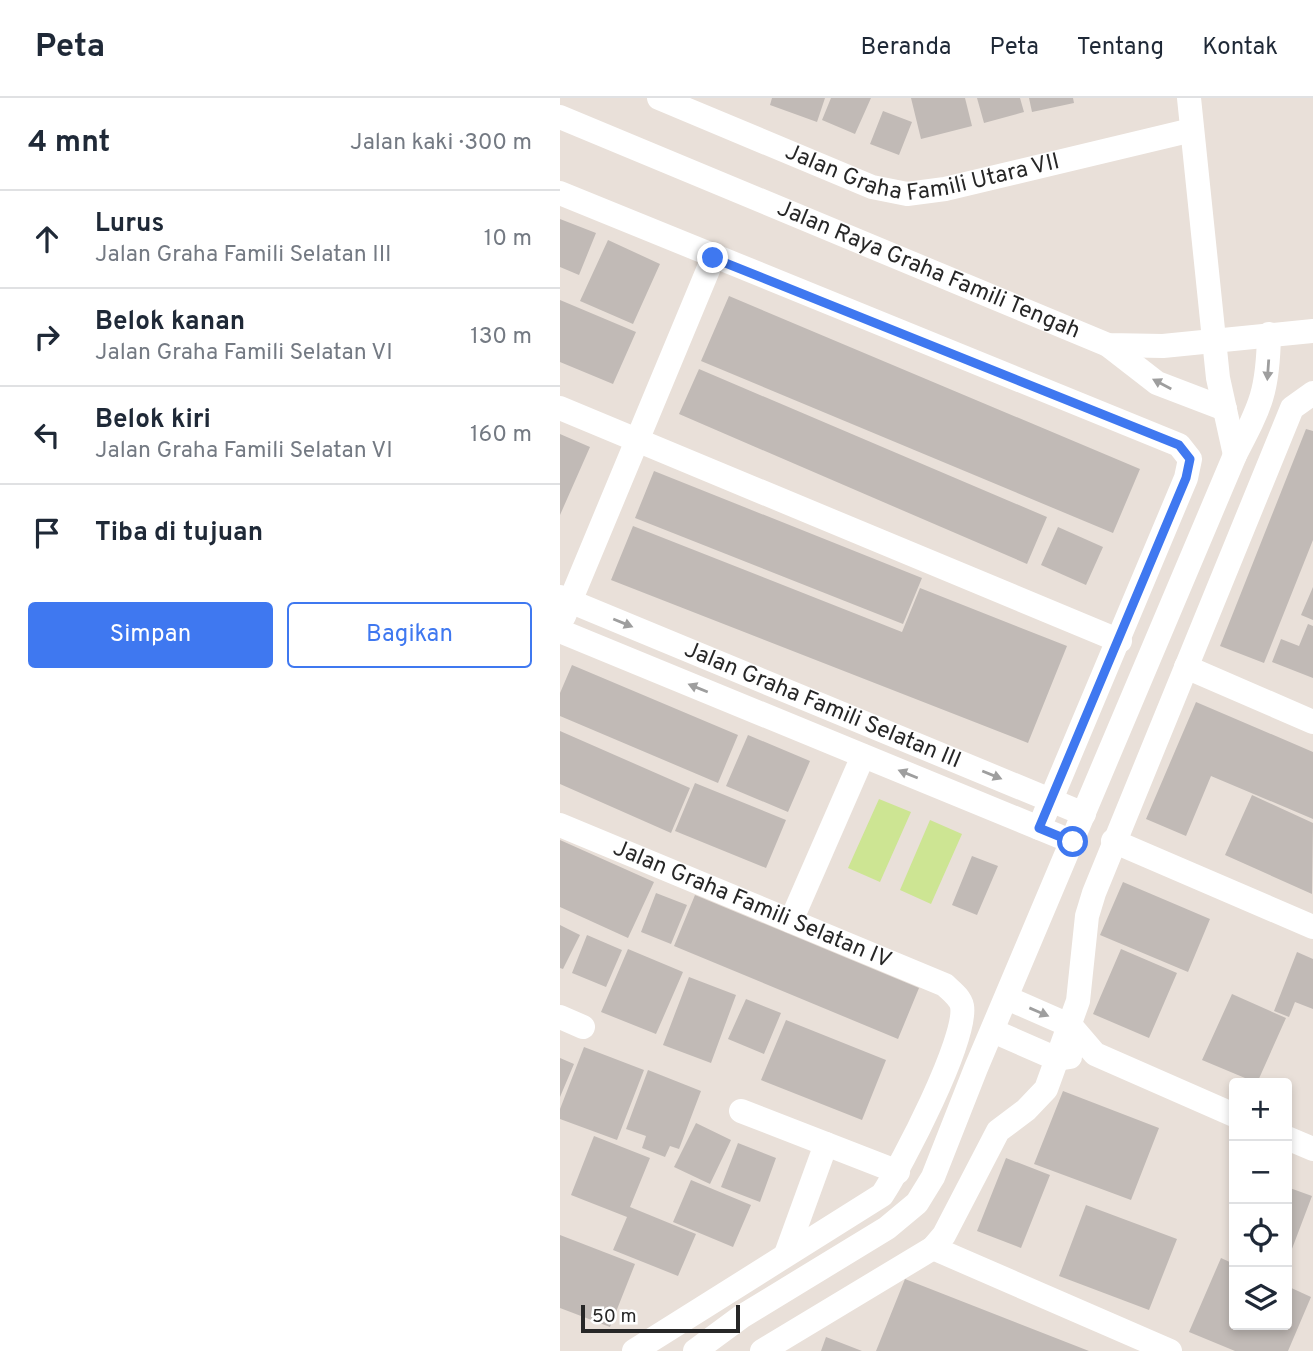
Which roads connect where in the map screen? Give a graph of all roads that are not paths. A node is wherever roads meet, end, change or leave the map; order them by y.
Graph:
1 (660, 98) edge
2 (1189, 98) edge
3 (560, 117) edge
4 (1192, 130) junction
5 (560, 193) edge
6 (713, 258) junction
7 (1313, 331) edge
8 (1269, 334) junction
9 (1216, 342) junction
10 (1108, 345) junction
11 (1313, 393) edge
12 (560, 408) edge
13 (1225, 409) junction
14 (637, 440) junction
15 (1235, 455) junction
16 (565, 599) edge
17 (560, 626) edge
18 (560, 631) edge
19 (1120, 641) junction
20 (1186, 667) junction
21 (1313, 722) edge
22 (863, 756) junction
23 (1051, 800) junction
24 (1084, 814) junction
25 (560, 825) edge
26 (1039, 828) junction
27 (1113, 841) junction
28 (1073, 842) junction
29 (791, 921) junction
30 (1313, 927) edge
31 (1007, 998) junction
32 (1071, 1026) junction
33 (993, 1031) junction
34 (1095, 1054) junction
35 (1057, 1059) junction
36 (741, 1111) dead end
37 (1229, 1113) edge
38 (1292, 1140) edge
39 (826, 1144) junction
40 (1313, 1149) edge
41 (898, 1172) junction
42 (933, 1248) junction
43 (786, 1254) junction
44 (634, 1351) edge
45 (695, 1351) edge
46 (762, 1351) edge
47 (1170, 1351) edge

1 - 4 street, Jalan Graha Famili Utara VII
2 - 4 street
3 - 10 street, Jalan Raya Graha Famili Tengah
4 - 9 street
5 - 6 street
6 - 14 street
6 - 19 street
7 - 8 street, Jalan Raya Graha Famili Tengah
8 - 9 street, Jalan Raya Graha Famili Tengah
8 -> 15 street
9 - 10 street, Jalan Raya Graha Famili Tengah
9 - 13 street
13 -> 10 street
11 - 20 street
12 - 14 street
13 - 15 street
14 - 16 street
14 - 19 street
15 - 24 street
16 - 17 street
16 -> 23 street, Jalan Graha Famili Selatan III
22 -> 18 street, Jalan Graha Famili Selatan III
19 - 23 street
20 - 21 street
20 - 27 street
26 -> 22 street, Jalan Graha Famili Selatan III
22 - 29 street
23 - 24 street, Jalan Graha Famili Selatan III
23 - 26 street
24 - 28 street
25 - 29 street, Jalan Graha Famili Selatan IV
26 - 28 street, Jalan Graha Famili Selatan III
27 - 30 street
27 - 32 street
28 - 31 street
29 - 41 street, Jalan Graha Famili Selatan IV
31 -> 32 street
31 - 33 street
32 - 34 street
32 - 35 street
33 - 35 street
33 - 45 street
34 - 35 street
34 - 37 street
35 - 42 street
36 - 39 street
38 - 40 street
39 - 41 street
39 - 43 street
41 - 43 street
42 - 46 street
42 - 47 street
43 - 44 street

